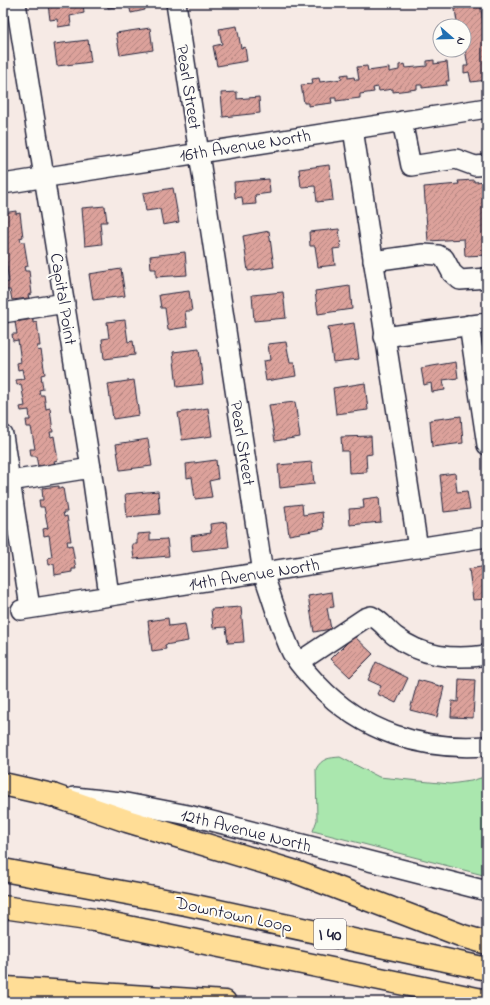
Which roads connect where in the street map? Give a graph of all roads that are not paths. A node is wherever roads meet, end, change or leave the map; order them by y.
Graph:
1 (16, 3) edge
2 (176, 3) edge
3 (487, 108) edge
4 (402, 121) junction
5 (353, 129) junction
6 (199, 152) junction
7 (487, 164) edge
8 (44, 176) junction
9 (3, 184) edge
10 (373, 261) junction
11 (487, 278) edge
12 (64, 303) junction
13 (3, 313) edge
14 (478, 324) edge
15 (384, 337) junction
16 (3, 434) edge
17 (487, 445) edge
18 (91, 468) junction
19 (10, 480) junction
20 (487, 537) edge
21 (418, 548) junction
22 (263, 573) junction
23 (109, 595) junction
24 (487, 655) edge
25 (299, 662) junction
26 (487, 746) edge
27 (3, 784) edge
28 (52, 795) junction
29 (3, 870) edge
30 (487, 891) edge
31 (5, 908) edge
32 (487, 943) edge
33 (487, 969) edge
34 (5, 988) edge
35 (487, 1001) edge
36 (89, 1002) edge
37 (225, 1002) edge

1 - 8 street, Capital Point
2 - 6 street, Pearl Street
3 - 4 street, 16th Avenue North
4 - 5 street, 16th Avenue North
4 - 7 street
5 - 6 street, 16th Avenue North
5 - 10 street
6 - 8 street, 16th Avenue North
6 - 22 street, Pearl Street
8 - 9 street, 16th Avenue North
8 - 12 street, Capital Point
10 - 11 street
10 - 15 street
12 - 13 street
12 - 18 street, Capital Point
14 - 15 street
14 - 17 street
15 - 21 street
16 - 19 street
18 - 19 street
18 - 23 street, Capital Point
19 - 23 street, 14th Avenue North
20 - 21 street, 14th Avenue North
21 - 22 street, 14th Avenue North
22 - 23 street, 14th Avenue North
22 - 25 street, Pearl Street
24 - 25 street
25 - 26 street, Pearl Street
27 - 28 main road, 12th Avenue North
28 - 30 street, 12th Avenue North
28 - 32 main road
29 - 33 main road, Downtown Loop / I 40
31 - 35 main road, Downtown Loop / I 40
34 - 36 street
34 - 37 main road

